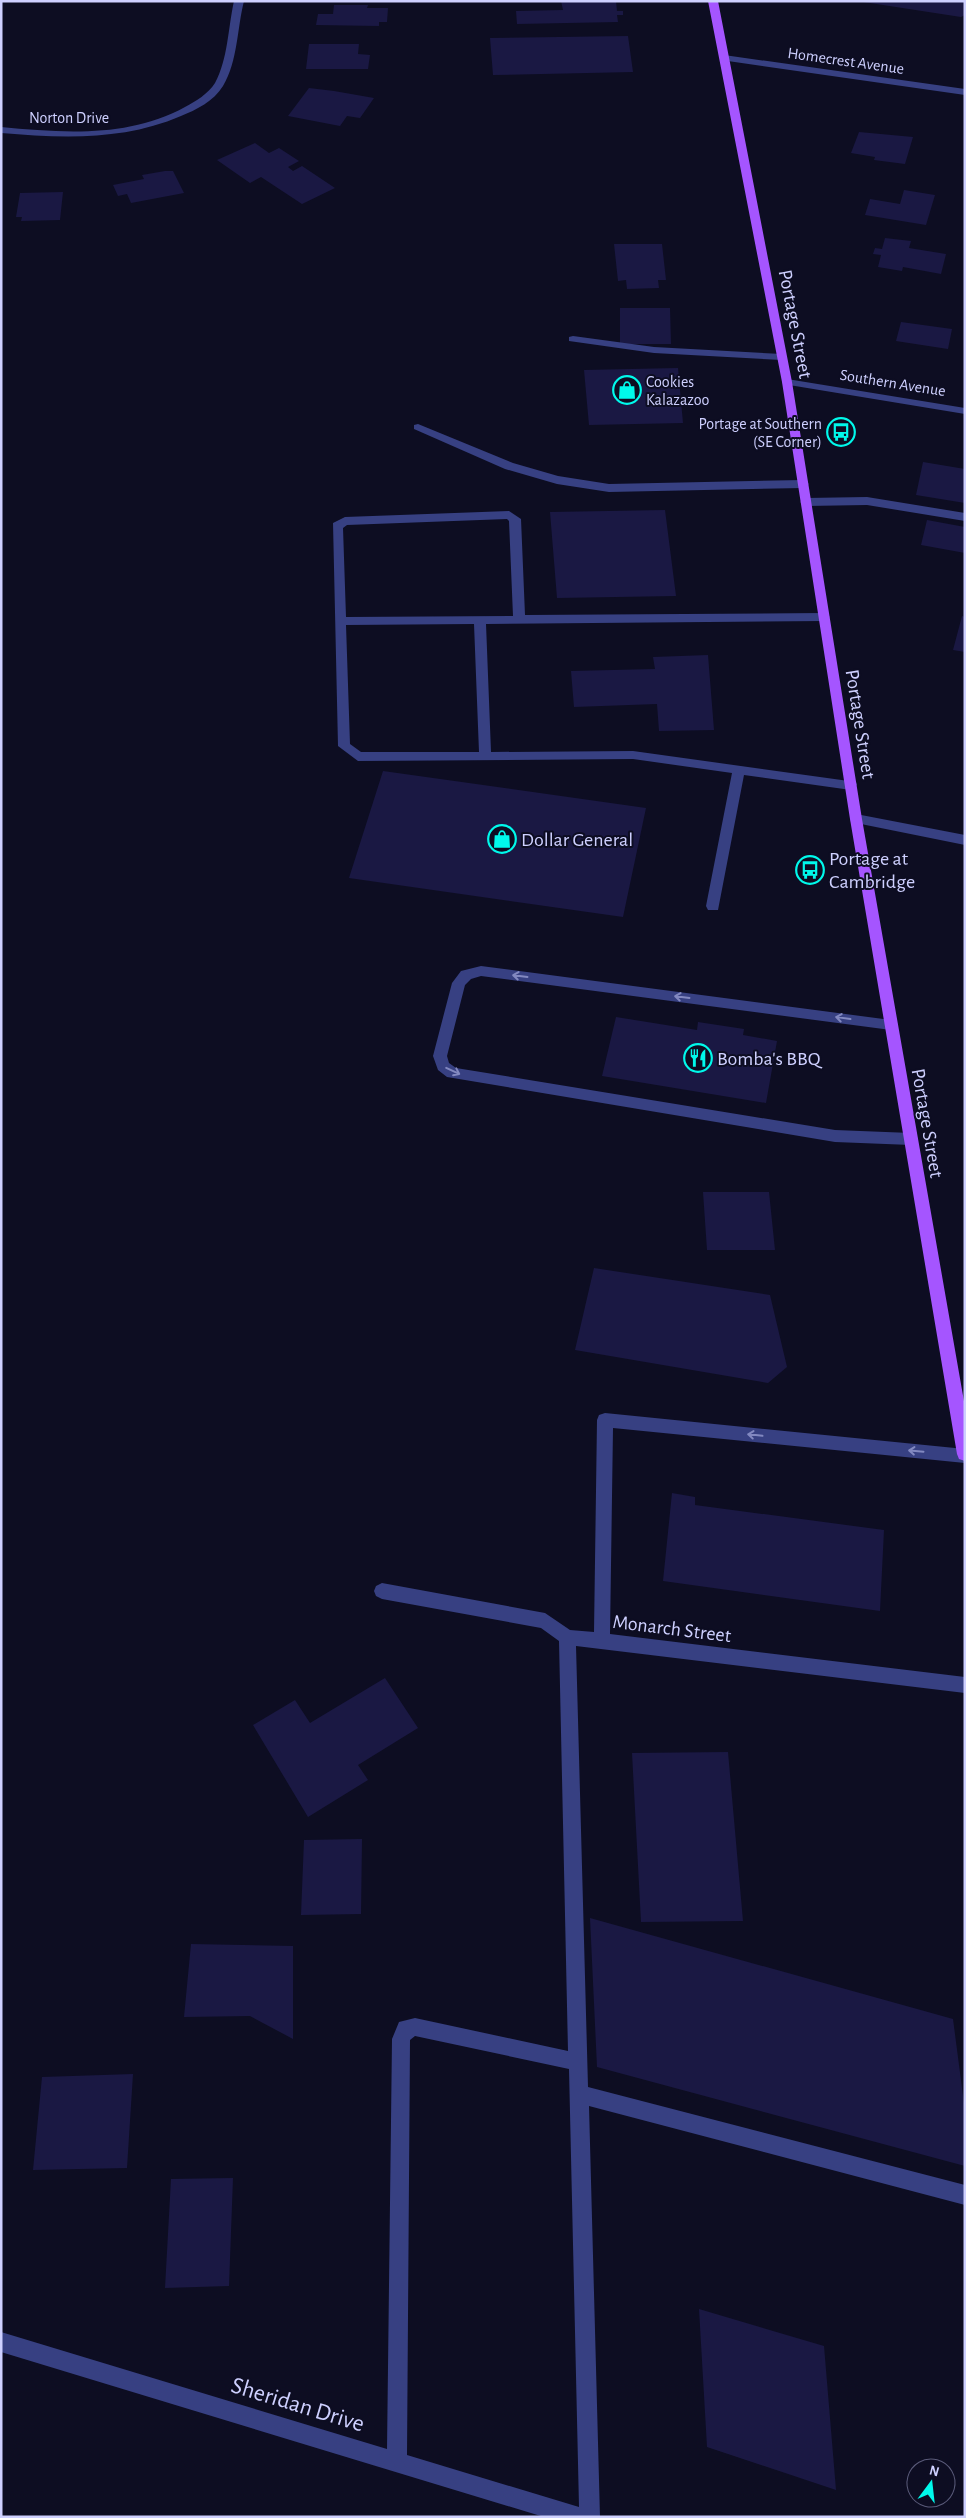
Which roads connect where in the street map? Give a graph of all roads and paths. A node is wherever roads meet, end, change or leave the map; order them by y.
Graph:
1 (239, 1) edge
2 (713, 1) edge
3 (724, 58) junction
4 (965, 92) edge
5 (1, 130) edge
6 (573, 339) dead end
7 (782, 357) junction
8 (787, 382) junction
9 (965, 410) edge
10 (418, 427) dead end
11 (803, 484) junction
12 (806, 502) junction
13 (965, 517) edge
14 (824, 617) junction
15 (480, 620) junction
16 (519, 620) junction
17 (340, 621) junction
18 (485, 756) junction
19 (740, 770) junction
20 (851, 785) junction
21 (856, 819) junction
22 (965, 840) edge
23 (714, 906) dead end
24 (891, 1025) junction
25 (911, 1139) junction
26 (965, 1455) edge
27 (382, 1591) dead end
28 (567, 1637) junction
29 (602, 1641) junction
30 (965, 1685) edge
31 (578, 2062) junction
32 (578, 2094) junction
33 (965, 2195) edge
34 (1, 2342) edge
35 (397, 2462) junction
36 (579, 2517) edge
37 (590, 2517) edge

1 - 5 street, Norton Drive
2 - 3 main road, Portage Street
3 - 4 street, Homecrest Avenue
3 - 7 main road, Portage Street
6 - 7 street
7 - 8 main road, Portage Street
8 - 9 street, Southern Avenue
8 - 11 main road, Portage Street
10 - 11 street
11 - 12 main road, Portage Street
12 - 13 street
12 - 14 main road, Portage Street
14 - 16 street
14 - 20 main road, Portage Street
15 - 16 street
15 - 17 street
15 - 18 street
16 - 17 street
17 - 18 street
18 - 19 street
19 - 20 street
19 - 23 street
20 - 21 main road, Portage Street
21 - 22 street
21 - 24 main road, Portage Street
24 - 25 main road, Portage Street
24 -> 25 street
25 - 26 main road, Portage Street
26 -> 29 street
27 - 28 street, Monarch Street
28 - 29 street, Monarch Street
28 - 31 street
29 - 30 street, Monarch Street
31 - 32 street
31 - 35 street
32 - 33 street
32 - 37 street
34 - 35 street, Sheridan Drive
35 - 36 street, Sheridan Drive

